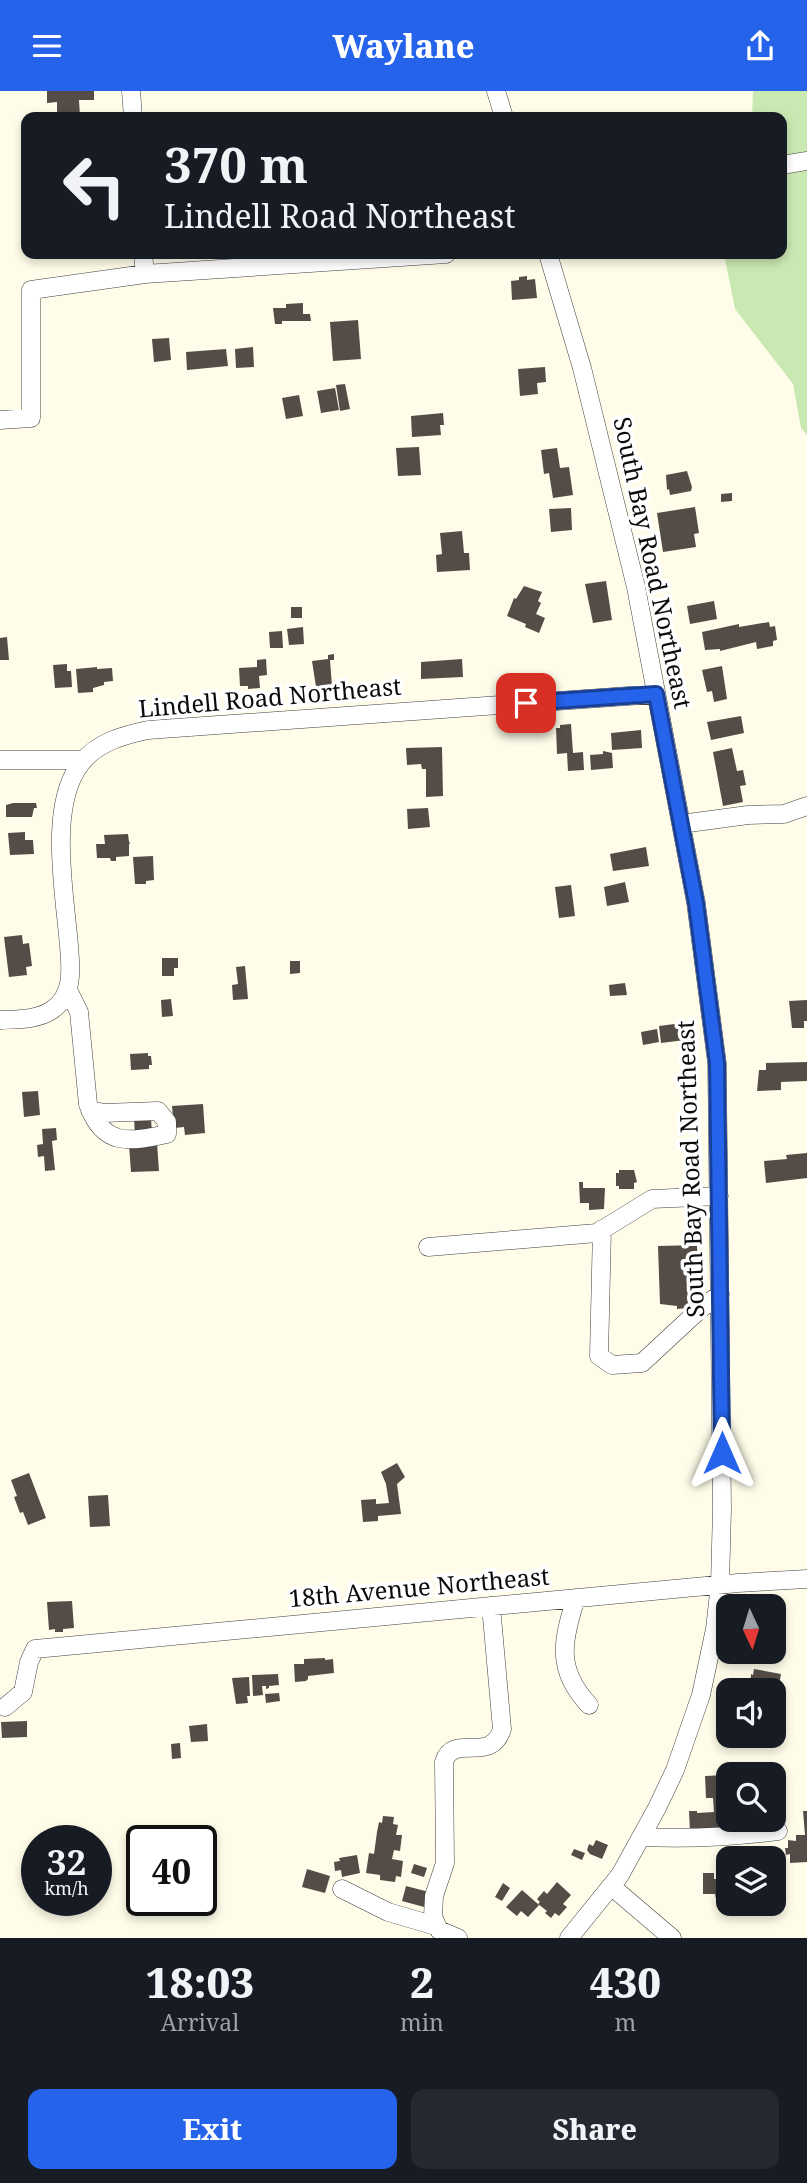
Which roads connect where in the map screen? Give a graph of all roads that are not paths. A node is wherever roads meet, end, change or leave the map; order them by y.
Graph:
1 (131, 91) edge
2 (496, 91) edge
3 (133, 112) edge
4 (502, 112) edge
5 (807, 161) edge
6 (787, 164) edge
7 (144, 259) edge
8 (371, 259) edge
9 (549, 259) edge
10 (145, 274) junction
11 (0, 420) edge
12 (656, 694) junction
13 (2, 755) edge
14 (83, 760) junction
15 (807, 806) edge
16 (681, 824) junction
17 (68, 990) junction
18 (0, 1020) edge
19 (90, 1110) dead end
20 (719, 1196) junction
21 (602, 1229) junction
22 (428, 1247) dead end
23 (720, 1294) junction
24 (807, 1579) edge
25 (720, 1584) junction
26 (576, 1598) junction
27 (491, 1606) junction
28 (589, 1705) dead end
29 (5, 1707) dead end
30 (770, 1832) edge
31 (641, 1837) junction
32 (611, 1886) junction
33 (342, 1889) dead end
34 (436, 1926) junction
35 (458, 1938) edge
36 (569, 1938) edge
37 (672, 1938) edge

1 - 3 street
2 - 4 street
5 - 6 street
7 - 10 street
8 - 10 street
9 - 12 street, South Bay Road Northeast
10 - 11 street
12 - 14 street, Lindell Road Northeast
12 - 16 street, South Bay Road Northeast
13 - 14 street
14 - 17 street, Lindell Road Northeast
15 - 16 street
16 - 20 street, South Bay Road Northeast
17 - 18 street
17 - 19 street
20 - 21 street
20 - 23 street, South Bay Road Northeast
21 - 22 street
21 - 23 street
23 - 25 street, South Bay Road Northeast
24 - 25 street, 18th Avenue Northeast
25 - 26 street, 18th Avenue Northeast
25 - 31 street, South Bay Road Northeast
26 - 27 street, 18th Avenue Northeast
26 - 28 street
27 - 29 street, 18th Avenue Northeast
27 - 34 street
30 - 31 street
31 - 32 street, South Bay Road Northeast
32 - 36 street, South Bay Road Northeast
32 - 37 street
33 - 34 street
34 - 35 street

